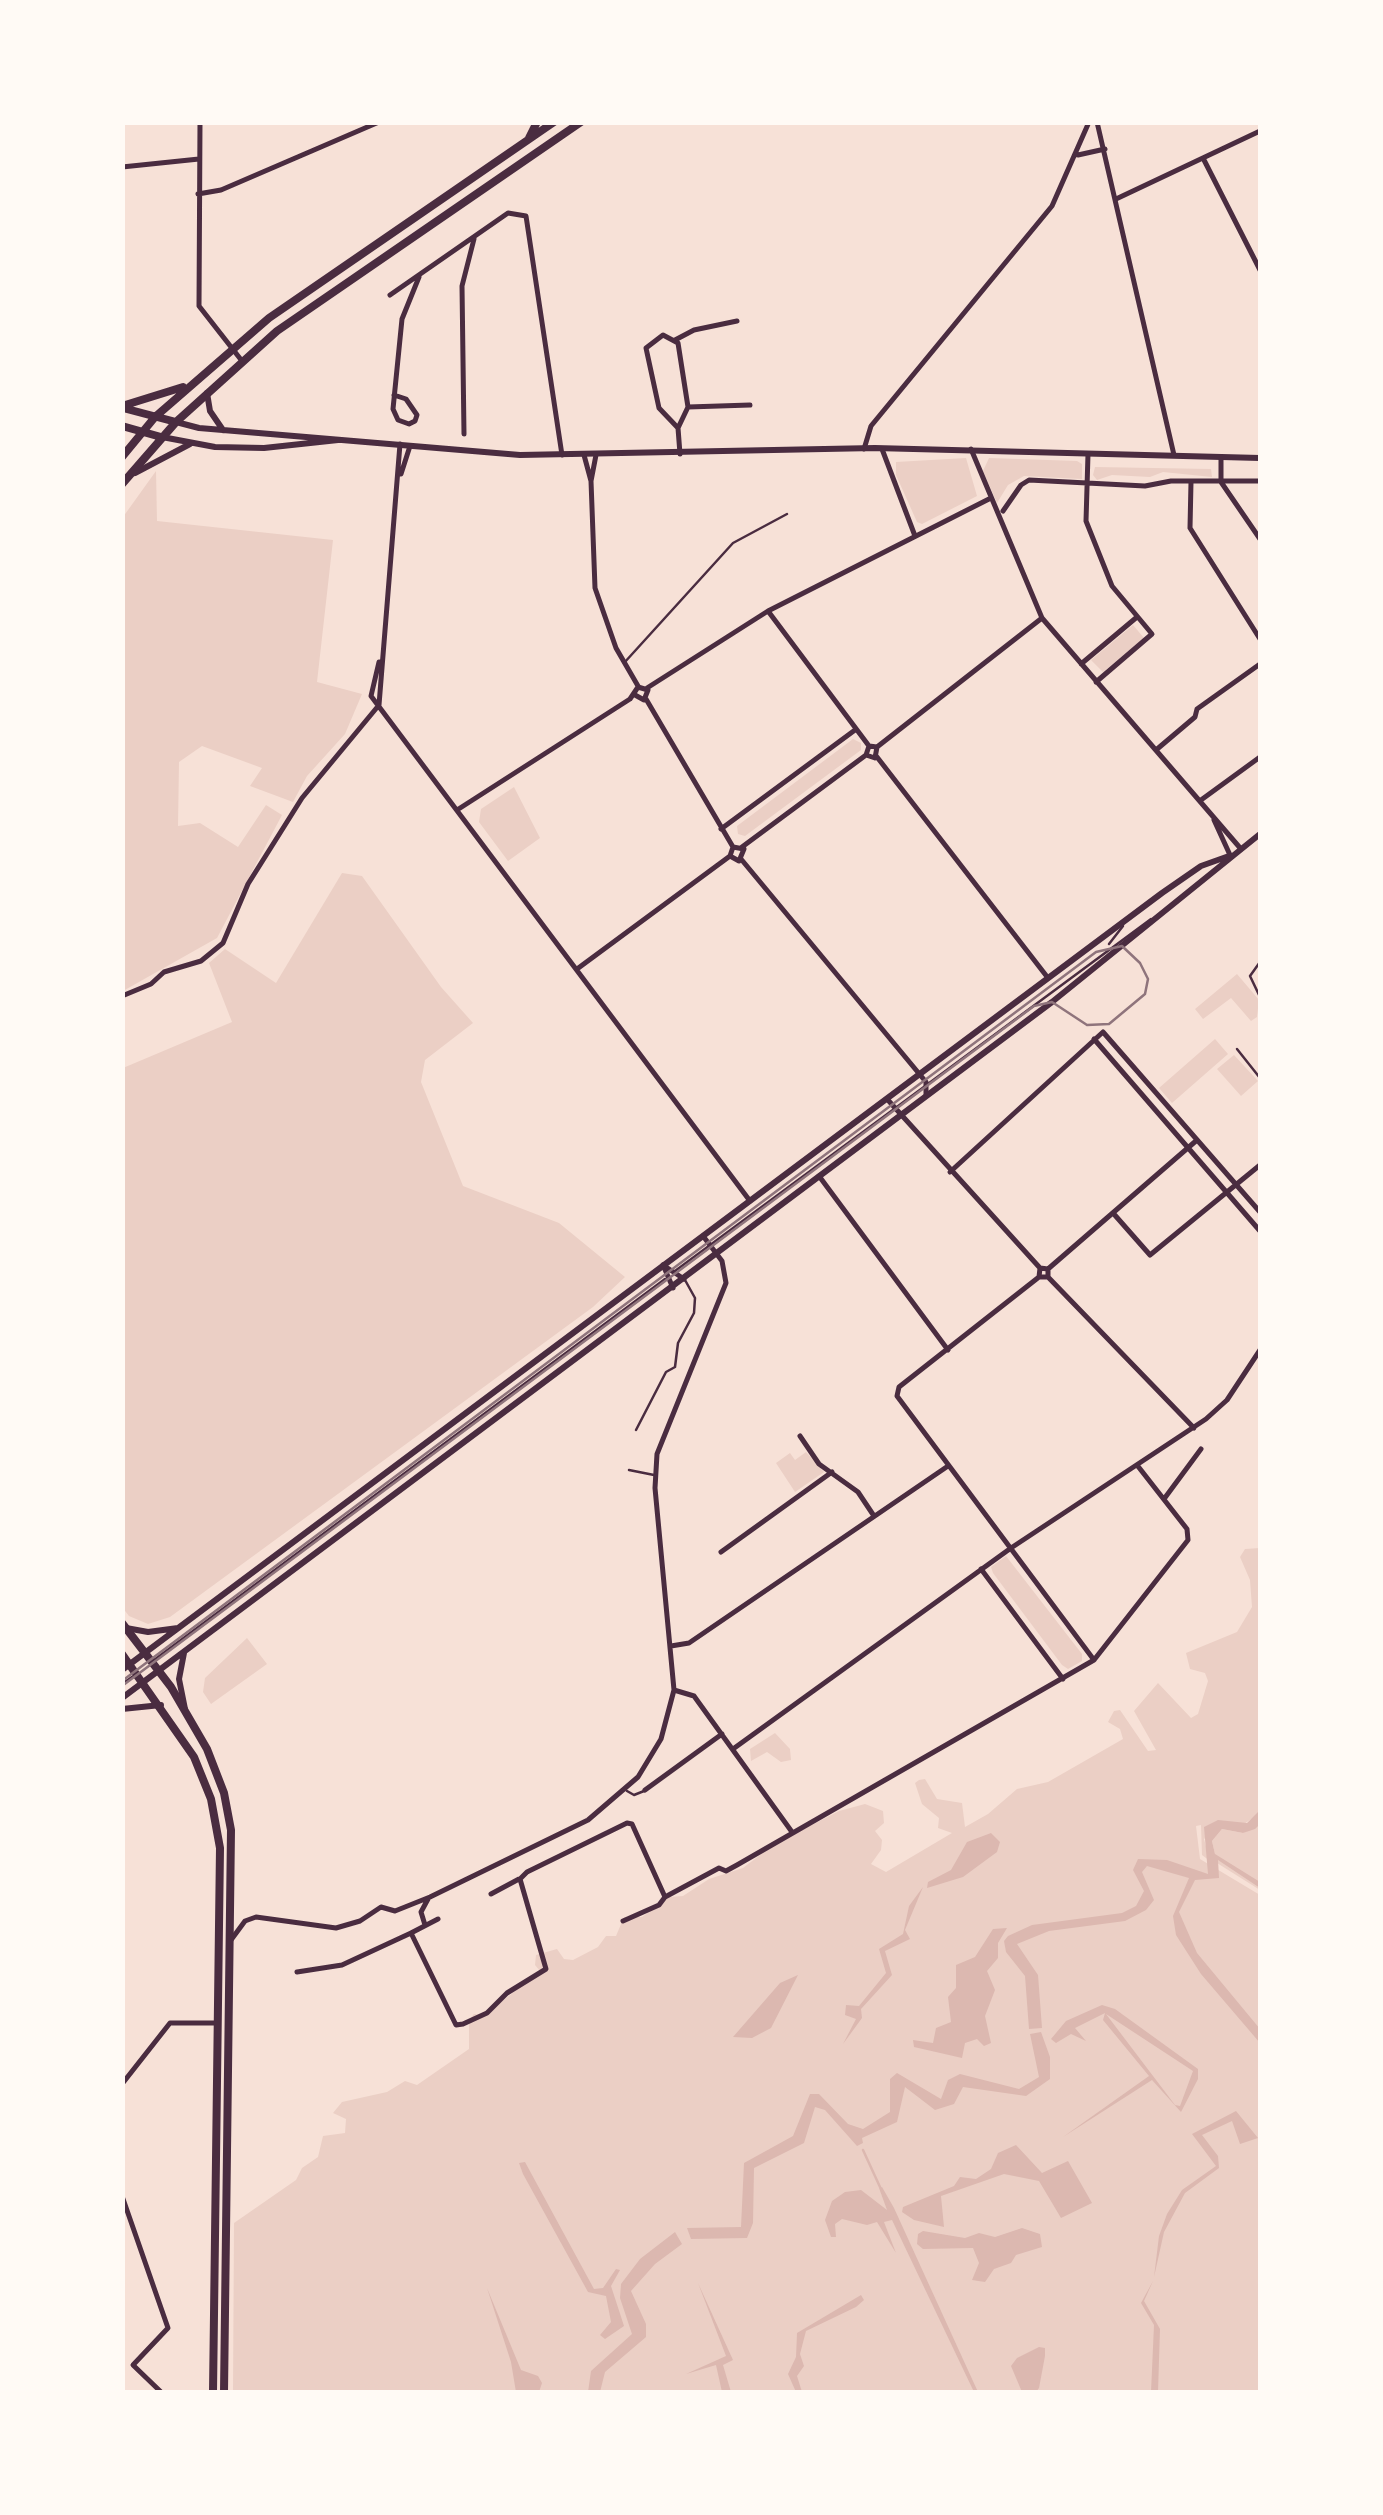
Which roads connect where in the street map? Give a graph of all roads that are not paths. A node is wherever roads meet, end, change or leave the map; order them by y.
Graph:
1 (200, 122) edge
2 (378, 122) edge
3 (537, 122) edge
4 (554, 122) edge
5 (582, 122) edge
6 (1090, 122) edge
7 (1097, 122) edge
8 (1260, 131) edge
9 (526, 142) junction
10 (1105, 149) junction
11 (1078, 155) junction
12 (1202, 158) junction
13 (199, 160) junction
14 (122, 167) edge
15 (198, 194) junction
16 (1116, 199) junction
17 (475, 236) junction
18 (1260, 270) edge
19 (420, 274) junction
20 (390, 295) dead end
21 (737, 322) dead end
22 (675, 340) junction
23 (232, 348) junction
24 (242, 361) junction
25 (192, 383) junction
26 (208, 393) junction
27 (394, 394) junction
28 (750, 405) dead end
29 (688, 406) junction
30 (122, 407) edge
31 (155, 417) junction
32 (176, 422) junction
33 (122, 426) edge
34 (678, 428) junction
35 (224, 430) junction
36 (143, 432) junction
37 (464, 434) dead end
38 (161, 437) junction
39 (341, 439) junction
40 (191, 444) junction
41 (400, 444) junction
42 (410, 445) junction
43 (864, 448) junction
44 (882, 448) junction
45 (971, 450) junction
46 (596, 454) junction
47 (680, 454) junction
48 (1088, 454) junction
49 (584, 455) junction
50 (562, 456) junction
51 (122, 457) edge
52 (1174, 458) junction
53 (1220, 458) junction
54 (1260, 458) edge
55 (400, 476) junction
56 (1260, 480) edge
57 (591, 481) junction
58 (1191, 481) junction
59 (124, 482) edge
60 (1221, 482) junction
61 (1087, 484) junction
62 (990, 498) junction
63 (1004, 511) dead end
64 (787, 514) dead end
65 (916, 536) junction
66 (1260, 539) edge
67 (768, 612) junction
68 (1137, 616) junction
69 (1042, 618) junction
70 (1260, 639) edge
71 (624, 663) junction
72 (1082, 664) junction
73 (1260, 664) edge
74 (1096, 682) junction
75 (638, 687) junction
76 (647, 688) junction
77 (635, 695) junction
78 (646, 699) junction
79 (378, 704) junction
80 (856, 729) junction
81 (869, 746) junction
82 (878, 747) junction
83 (1156, 750) junction
84 (866, 755) junction
85 (877, 756) junction
86 (1260, 757) edge
87 (1202, 800) junction
88 (457, 810) junction
89 (1214, 817) junction
90 (721, 829) junction
91 (1260, 834) edge
92 (732, 847) junction
93 (742, 847) junction
94 (1241, 849) junction
95 (730, 856) junction
96 (1230, 856) junction
97 (742, 859) junction
98 (1162, 893) junction
99 (1170, 904) junction
100 (1133, 914) junction
101 (1152, 918) junction
102 (1106, 949) junction
103 (1260, 962) edge
104 (577, 969) junction
105 (1048, 978) junction
106 (122, 996) edge
107 (1260, 997) edge
108 (1094, 1039) junction
109 (1237, 1048) dead end
110 (920, 1074) junction
111 (1260, 1078) edge
112 (927, 1084) junction
113 (926, 1097) junction
114 (887, 1099) junction
115 (894, 1108) junction
116 (900, 1116) junction
117 (1197, 1140) junction
118 (1188, 1147) junction
119 (1260, 1164) edge
120 (950, 1172) junction
121 (818, 1176) junction
122 (1236, 1185) junction
123 (1225, 1190) junction
124 (750, 1200) junction
125 (1114, 1212) junction
126 (1260, 1212) edge
127 (1260, 1231) edge
128 (703, 1236) junction
129 (710, 1245) junction
130 (717, 1253) junction
131 (663, 1265) junction
132 (1040, 1268) junction
133 (1048, 1269) junction
134 (676, 1271) junction
135 (1039, 1277) junction
136 (666, 1278) junction
137 (1048, 1278) junction
138 (684, 1279) junction
139 (673, 1288) junction
140 (948, 1350) junction
141 (1260, 1350) edge
142 (1194, 1428) junction
143 (636, 1430) dead end
144 (800, 1436) dead end
145 (1201, 1449) dead end
146 (1137, 1465) junction
147 (948, 1466) junction
148 (629, 1470) dead end
149 (832, 1472) junction
150 (655, 1476) junction
151 (1164, 1499) junction
152 (874, 1516) junction
153 (1010, 1548) junction
154 (721, 1552) dead end
155 (981, 1569) junction
156 (124, 1626) edge
157 (179, 1628) junction
158 (670, 1646) junction
159 (146, 1652) junction
160 (184, 1652) junction
161 (122, 1654) edge
162 (1094, 1660) junction
163 (152, 1662) junction
164 (126, 1667) edge
165 (158, 1670) junction
166 (137, 1673) junction
167 (1063, 1680) junction
168 (144, 1682) junction
169 (122, 1684) edge
170 (674, 1690) junction
171 (122, 1698) edge
172 (162, 1705) junction
173 (122, 1709) edge
174 (186, 1710) junction
175 (722, 1734) junction
176 (733, 1749) junction
177 (645, 1790) joint
178 (627, 1791) junction
179 (792, 1832) junction
180 (520, 1879) junction
181 (490, 1894) dead end
182 (430, 1897) junction
183 (665, 1897) junction
184 (227, 1907) junction
185 (438, 1919) dead end
186 (624, 1921) dead end
187 (425, 1926) junction
188 (410, 1933) junction
189 (230, 1943) junction
190 (297, 1972) dead end
191 (218, 2023) junction
192 (122, 2084) edge
193 (122, 2196) edge
194 (162, 2392) edge
195 (214, 2392) edge
196 (224, 2392) edge

1 - 13 street
2 - 15 street
3 - 9 main road
4 - 9 main road
5 - 24 main road
6 - 11 street
7 - 10 street
8 - 12 street
9 - 23 main road
10 - 11 street
10 - 16 street
11 - 43 street
12 - 16 street
12 - 18 street
13 - 14 street
13 - 15 street
15 - 23 street
16 - 52 street
17 - 19 street
17 - 37 street
17 - 50 street
19 - 20 street
19 - 27 street
21 - 22 street
22 - 29 street
22 - 34 street
23 - 24 street
23 - 25 main road
24 - 26 main road
25 - 30 main road
25 - 31 main road
26 - 32 main road
26 - 35 main road
27 - 27 street
28 - 29 street
29 - 34 street
30 - 31 main road
31 - 32 main road
31 - 36 main road
32 - 35 main road
32 - 38 main road
33 - 36 main road
34 - 47 street
35 - 39 main road
36 - 38 main road
36 - 51 main road
38 - 40 main road
38 - 59 main road
39 - 40 main road
39 - 41 main road
40 - 59 main road
41 - 42 main road
41 - 55 street
42 - 50 main road
42 - 55 street
43 - 44 main road
43 - 47 main road
44 - 45 main road
44 - 65 street
45 - 48 main road
45 - 62 street
46 - 47 main road
46 - 49 main road
46 - 57 street
48 - 52 main road
48 - 61 street
49 - 50 main road
49 - 57 street
52 - 53 main road
53 - 54 main road
53 - 60 street
55 - 79 street
56 - 60 street
57 - 71 street
58 - 60 street
58 - 61 street
58 - 70 street
60 - 66 street
61 - 63 street
61 - 68 street
62 - 65 street
62 - 69 street
64 - 71 lane
65 - 67 street
67 - 76 street
67 - 80 street
68 - 72 street
68 - 74 street
69 - 72 street
69 - 82 street
71 - 75 street
72 - 74 street
73 - 83 street
74 - 83 street
75 - 76 street
75 - 77 street
76 - 78 street
77 - 78 street
77 - 88 street
78 - 90 street
79 - 88 street
79 - 106 street
80 - 81 street
80 - 90 street
81 - 82 street
81 - 84 street
82 - 85 street
83 - 87 street
84 - 85 street
84 - 93 street
85 - 105 street
86 - 87 street
87 - 89 street
88 - 104 street
89 - 94 street
89 - 96 street
90 - 92 street
91 - 94 main road
92 - 93 street
92 - 95 street
93 - 97 street
94 - 96 main road
95 - 97 street
95 - 104 street
96 - 98 main road
96 - 99 main road
97 - 110 street
98 - 99 main road
98 - 100 main road
99 - 101 main road
100 - 102 lane
100 - 105 main road
101 - 102 lane
101 - 113 main road
102 - 112 lane
103 - 107 lane
104 - 124 street
105 - 110 main road
108 - 117 street
108 - 118 street
108 - 120 street
109 - 111 lane
110 - 112 street
110 - 114 main road
112 - 113 street
112 - 115 lane
113 - 116 main road
114 - 115 street
114 - 124 main road
115 - 116 street
115 - 129 lane
116 - 120 street
116 - 121 main road
117 - 118 street
117 - 122 street
118 - 123 street
118 - 125 street
119 - 122 street
120 - 132 street
121 - 130 main road
121 - 140 street
122 - 123 street
122 - 126 street
123 - 125 street
123 - 127 street
124 - 128 main road
125 - 133 street
128 - 129 street
128 - 131 main road
129 - 130 street
129 - 134 lane
130 - 138 main road
130 - 150 street
131 - 134 street
131 - 136 street
131 - 157 main road
132 - 133 street
132 - 135 street
133 - 137 street
134 - 136 lane
134 - 138 street
135 - 137 street
135 - 140 street
136 - 139 street
136 - 163 lane
137 - 142 street
138 - 139 main road
138 - 143 lane
139 - 160 main road
140 - 147 street
141 - 142 street
142 - 146 street
144 - 149 street
145 - 151 street
146 - 151 street
146 - 153 street
147 - 152 street
147 - 153 street
148 - 150 lane
149 - 152 street
149 - 154 street
150 - 158 street
151 - 162 street
152 - 158 street
153 - 155 street
153 - 162 street
155 - 167 street
155 - 176 street
156 - 157 main road
156 - 159 main road
157 - 159 main road
158 - 170 street
159 - 163 main road
159 - 164 main road
160 - 165 main road
160 - 174 main road
161 - 164 main road
162 - 167 street
163 - 165 main road
164 - 166 main road
165 - 168 main road
165 - 174 main road
166 - 168 main road
166 - 169 lane
167 - 179 street
168 - 171 main road
168 - 172 main road
170 - 175 street
170 - 178 street
172 - 173 main road
172 - 184 main road
174 - 184 main road
175 - 176 street
175 - 177 street
176 - 179 street
177 - 178 lane
178 - 182 street
179 - 183 street
180 - 181 street
180 - 183 street
180 - 188 street
182 - 187 street
182 - 189 street
183 - 186 street
184 - 189 main road
184 - 191 main road
185 - 187 street
187 - 188 street
188 - 190 street
189 - 196 main road
191 - 192 street
191 - 195 main road
193 - 194 street

